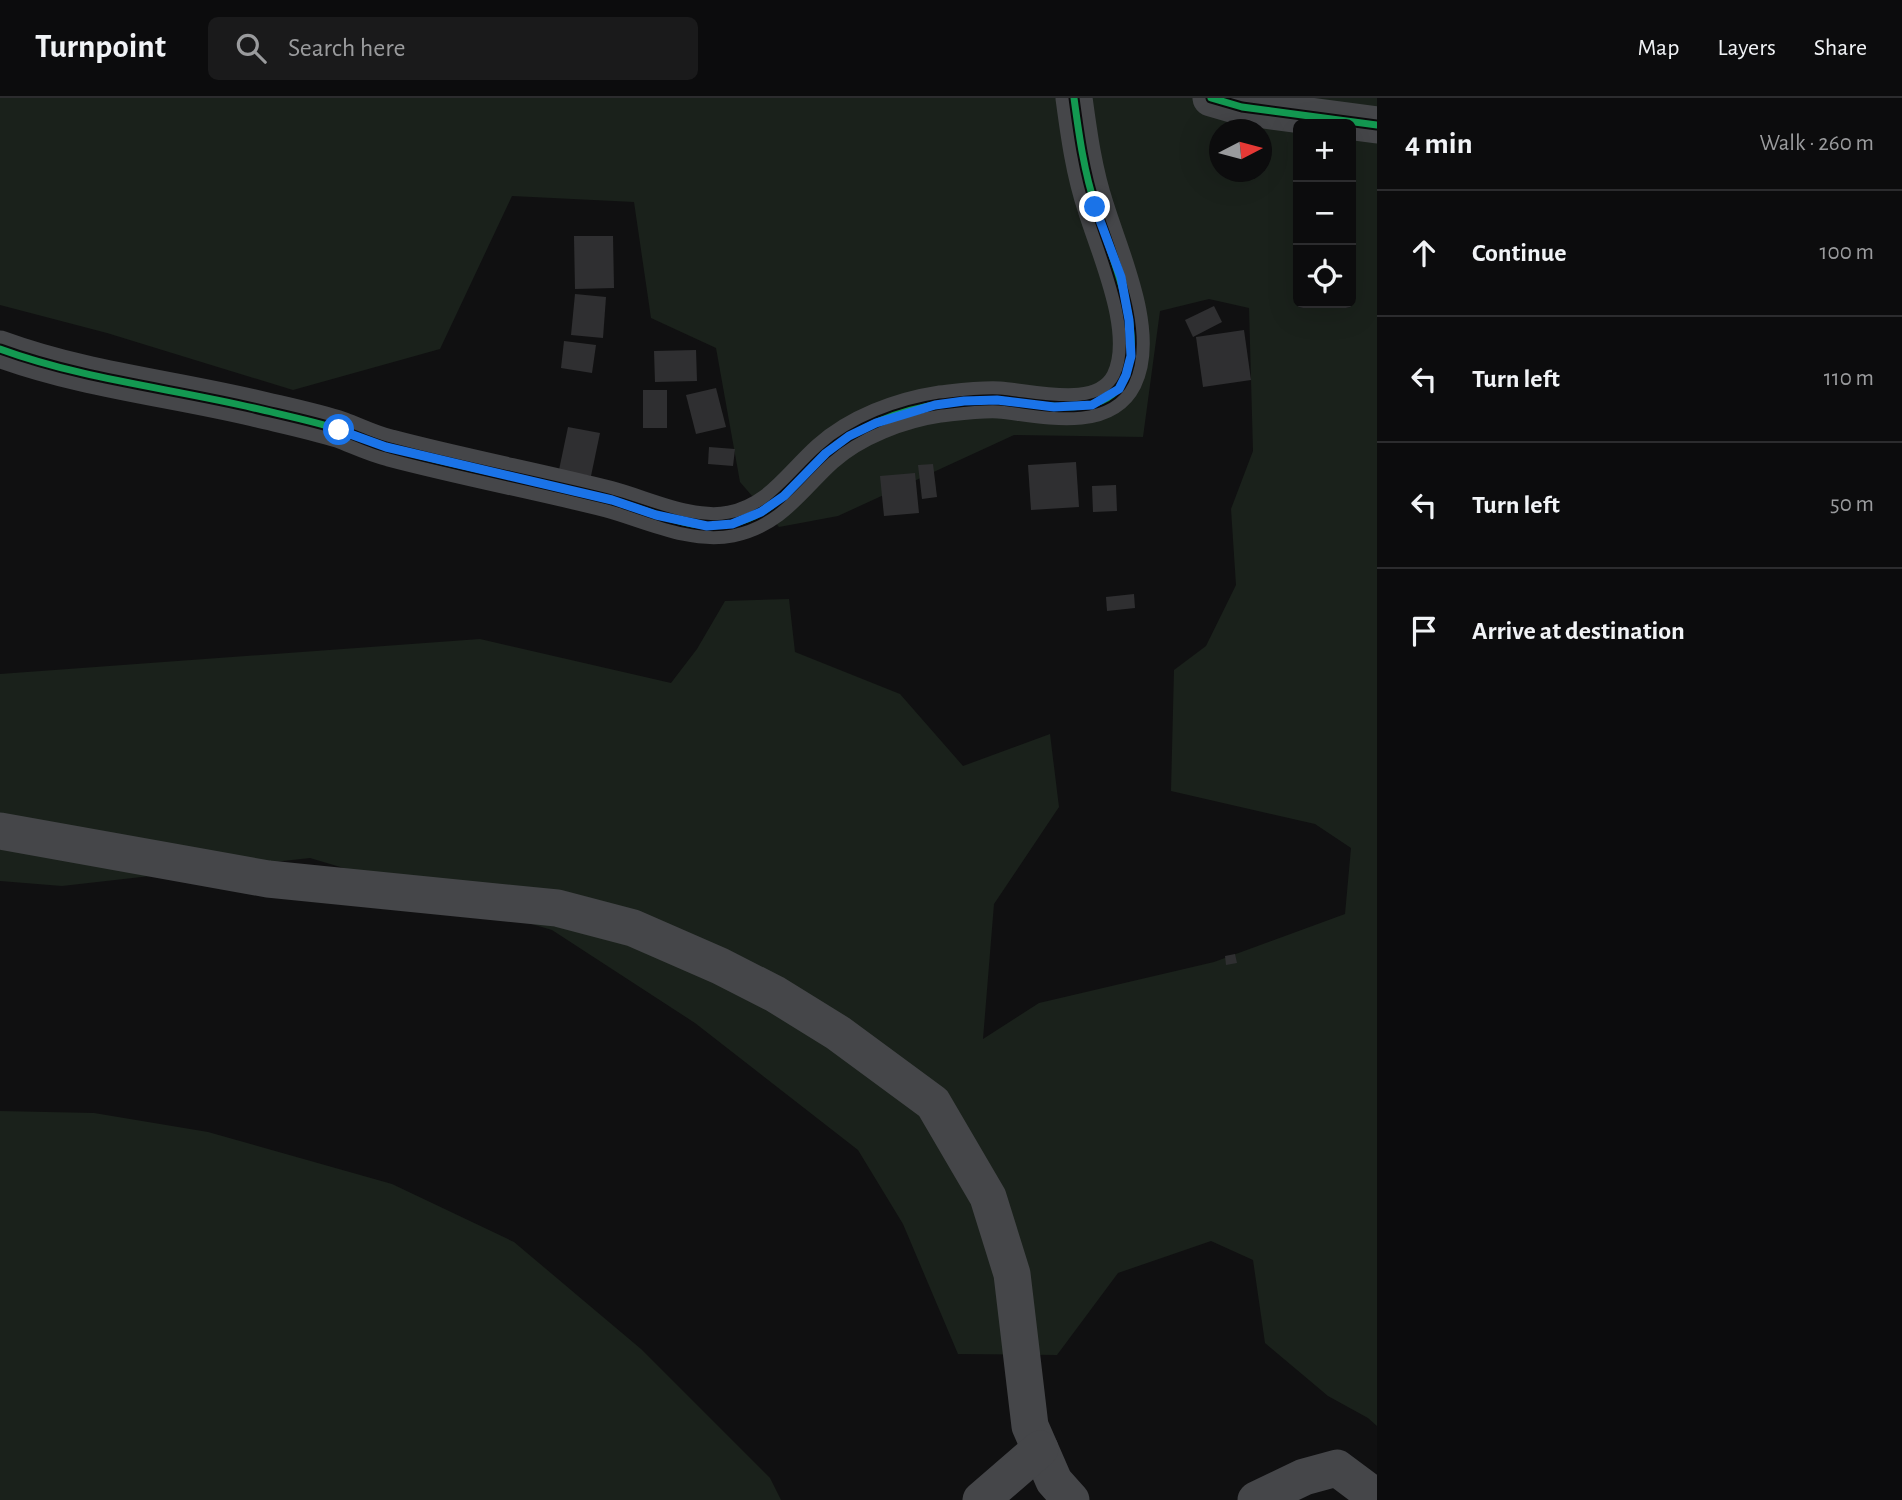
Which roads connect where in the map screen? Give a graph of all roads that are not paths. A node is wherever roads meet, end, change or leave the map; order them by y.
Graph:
1 (1074, 98) edge
2 (1211, 98) edge
3 (1377, 125) edge
4 (0, 349) edge
5 (0, 831) edge
6 (1040, 1449) junction
7 (1377, 1498) edge
8 (981, 1500) edge
9 (1071, 1500) edge
10 (1256, 1500) edge

1 - 4 street
2 - 3 street
5 - 6 street
6 - 8 street
6 - 9 street
7 - 10 street

